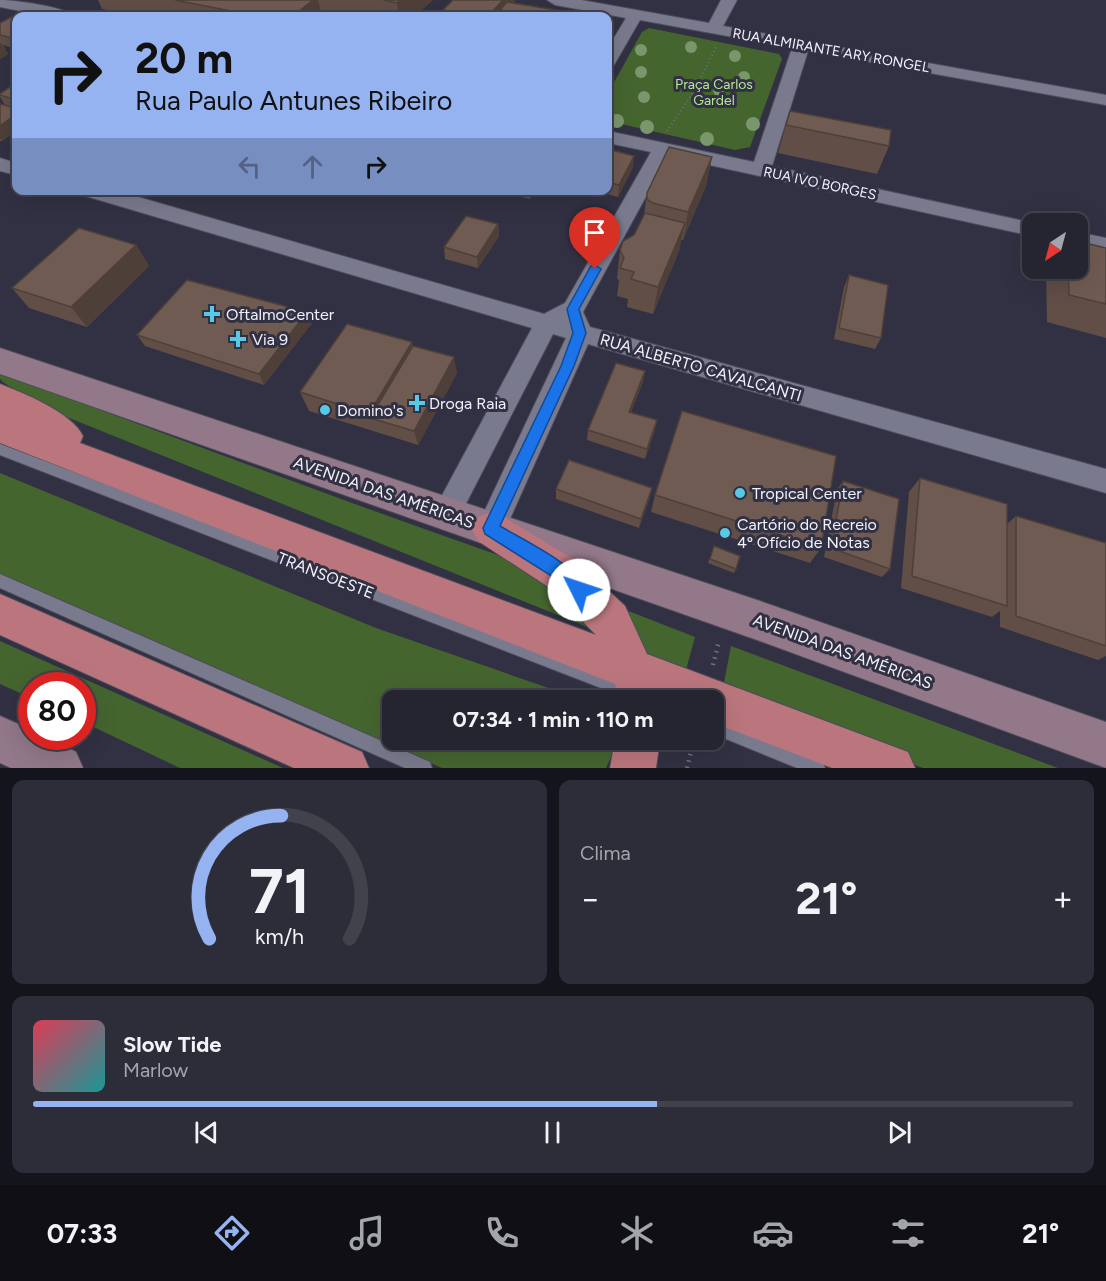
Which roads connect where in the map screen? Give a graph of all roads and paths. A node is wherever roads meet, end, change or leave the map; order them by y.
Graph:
1 (555, 0) edge
2 (729, 0) edge
3 (0, 2) edge
4 (30, 4) edge
5 (16, 12) edge
6 (54, 12) edge
7 (635, 15) junction
8 (714, 28) junction
9 (801, 45) junction
10 (612, 54) edge
11 (1106, 100) edge
12 (612, 138) edge
13 (662, 149) junction
14 (761, 170) junction
15 (106, 195) edge
16 (1022, 227) edge
17 (1088, 241) edge
18 (1106, 245) edge
19 (576, 321) junction
20 (547, 323) junction
21 (0, 361) edge
22 (0, 398) edge
23 (0, 428) edge
24 (0, 449) edge
25 (93, 463) junction
26 (1106, 481) edge
27 (446, 514) junction
28 (491, 528) junction
29 (0, 580) edge
30 (0, 614) edge
31 (613, 690) edge
32 (616, 690) edge
33 (637, 690) edge
34 (724, 705) edge
35 (724, 730) edge
36 (1106, 745) edge
37 (635, 750) edge
38 (691, 750) edge
39 (783, 755) junction
40 (346, 768) edge
41 (424, 768) edge
42 (633, 768) edge
43 (687, 768) edge
44 (802, 768) edge
45 (817, 768) edge
46 (892, 768) edge

1 - 7 street, RUA ALMIRANTE ARY RONGEL
2 - 8 street
3 - 4 street
4 - 5 street
4 - 6 street
7 - 8 street, RUA ALMIRANTE ARY RONGEL
7 - 10 street
8 - 9 street, RUA ALMIRANTE ARY RONGEL
8 - 13 path
9 - 11 street, RUA ALMIRANTE ARY RONGEL
9 - 14 street
12 - 13 street, RUA IVO BORGES
13 - 14 street, RUA IVO BORGES
13 - 19 street
14 - 16 street, RUA IVO BORGES
15 - 20 street
17 - 18 street
19 - 20 street
19 - 26 street, RUA ALBERTO CAVALCANTI
19 - 28 street
20 - 27 street
21 - 27 main road, AVENIDA DAS AMÉRICAS
22 - 25 highway
23 - 25 highway
24 - 31 lane, TRANSOESTE
25 - 32 highway
27 - 28 main road, AVENIDA DAS AMÉRICAS
28 - 33 highway
28 - 36 main road, AVENIDA DAS AMÉRICAS
29 - 41 lane
30 - 40 highway
34 - 46 highway
35 - 39 lane
37 - 42 highway
38 - 43 path
39 - 44 lane
39 - 45 lane

